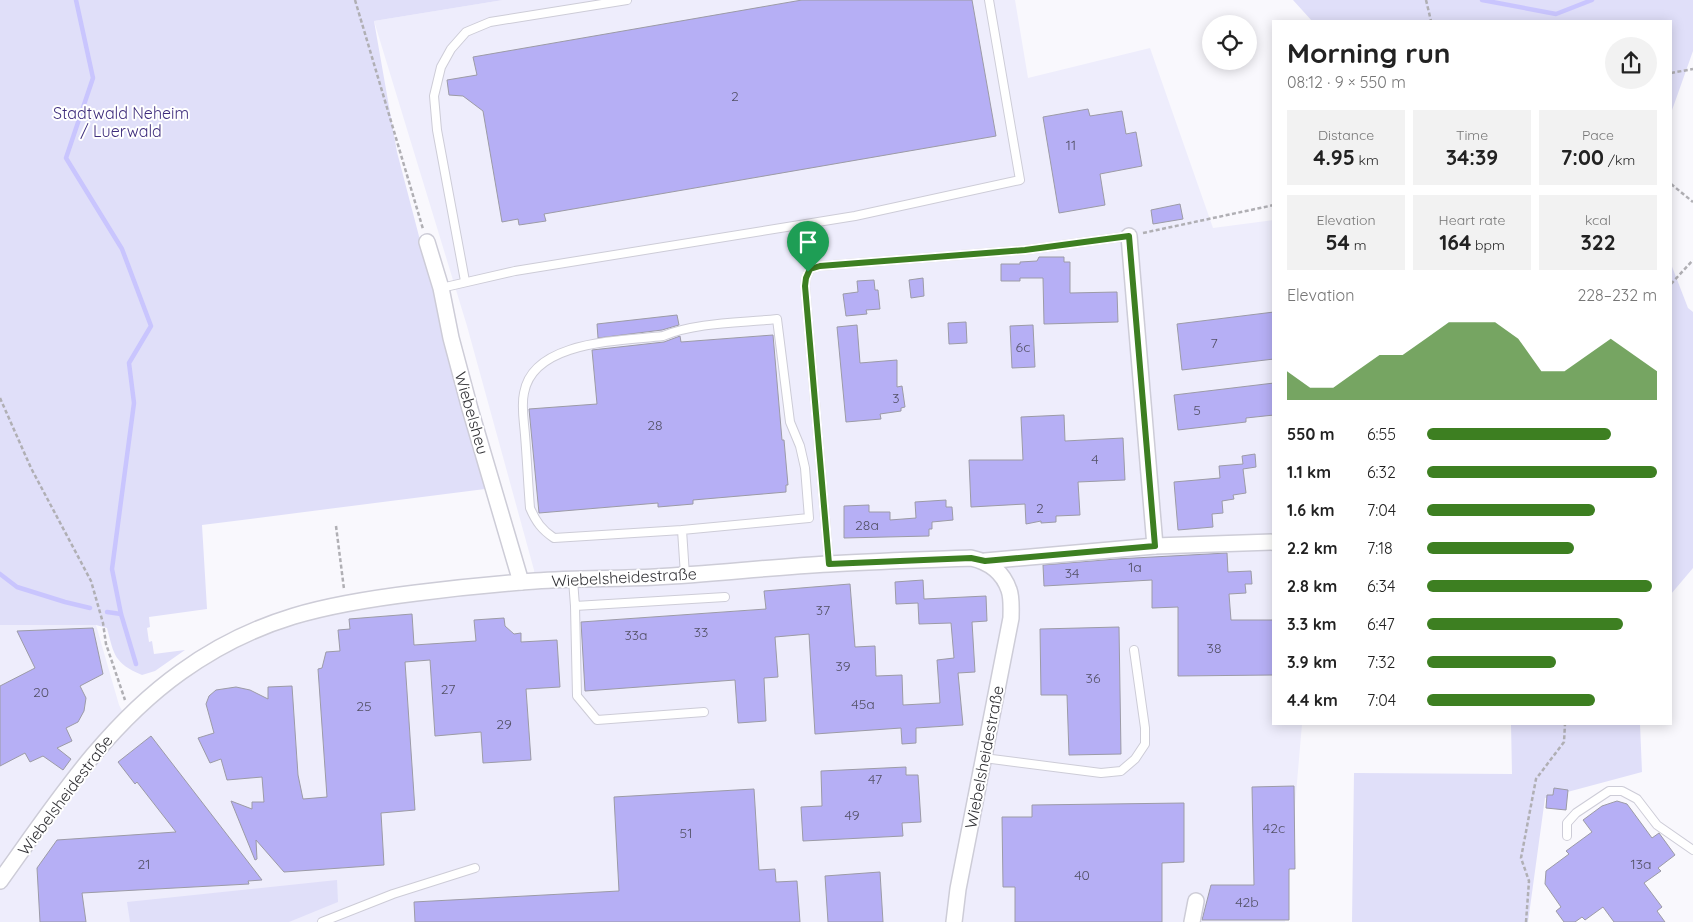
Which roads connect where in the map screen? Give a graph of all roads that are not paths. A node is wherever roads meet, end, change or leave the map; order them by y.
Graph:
1 (627, 0) edge
2 (989, 0) edge
3 (1129, 236) joint
4 (427, 242) road end
5 (466, 281) junction
6 (440, 288) junction
7 (682, 530) junction
8 (1272, 542) edge
9 (1155, 546) junction
10 (985, 561) junction
11 (829, 564) junction
12 (684, 575) junction
13 (573, 580) junction
14 (521, 582) junction
15 (725, 597) dead end
16 (575, 606) junction
17 (1134, 650) dead end
18 (704, 712) dead end
19 (984, 758) junction
20 (1567, 836) dead end
21 (1693, 850) edge
22 (475, 868) dead end
23 (0, 881) edge
24 (1196, 901) dead end
25 (322, 922) edge
26 (954, 922) edge
27 (1192, 922) edge

1 - 5 lane
2 - 5 lane
3 - 9 street
3 - 11 lane
4 - 6 street, Wiebelsheu
5 - 6 lane
6 - 14 street, Wiebelsheu
7 - 7 lane
7 - 12 lane
8 - 9 street
9 - 10 street
10 - 11 street, Wiebelsheidestraße
10 - 19 street, Wiebelsheidestraße
11 - 12 street, Wiebelsheidestraße
12 - 13 street, Wiebelsheidestraße
13 - 14 street, Wiebelsheidestraße
13 - 16 lane
14 - 23 street, Wiebelsheidestraße
15 - 16 lane
16 - 18 lane
17 - 19 lane
19 - 26 street, Wiebelsheidestraße
20 - 21 lane
22 - 25 lane
24 - 27 street

